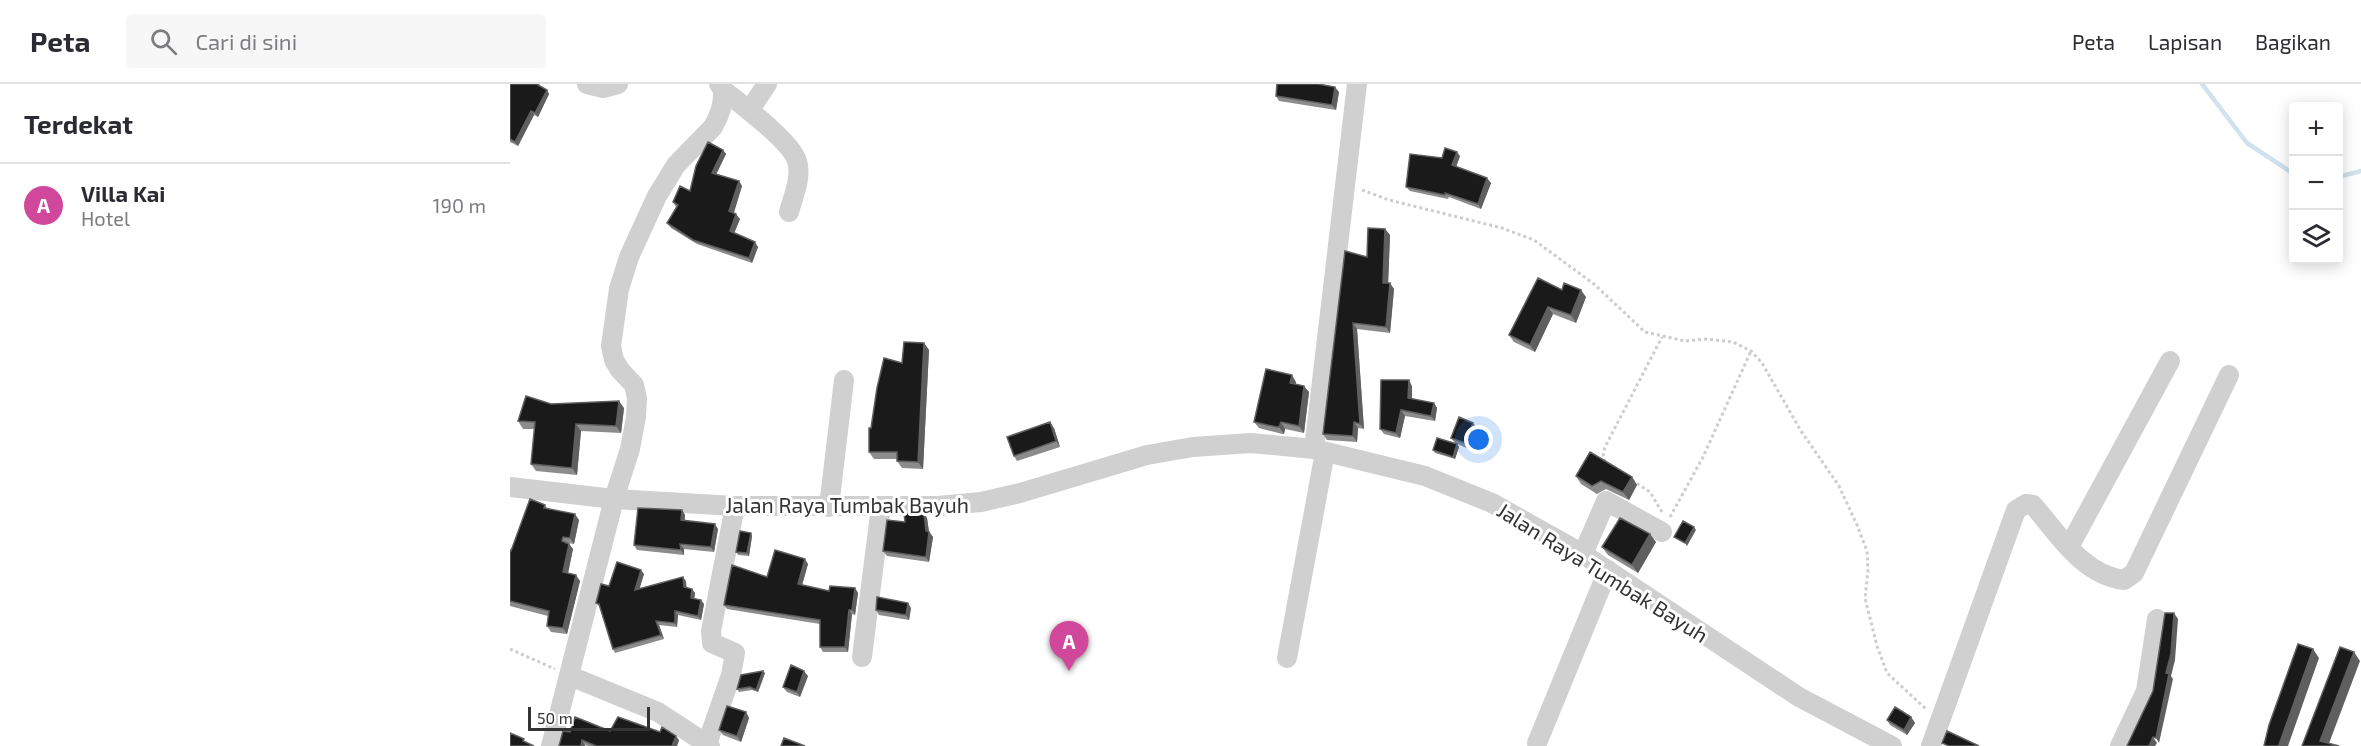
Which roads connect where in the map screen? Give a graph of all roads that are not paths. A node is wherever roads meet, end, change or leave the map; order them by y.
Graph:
1 (587, 84) edge
2 (618, 84) edge
3 (767, 84) edge
4 (1357, 84) edge
5 (721, 87) edge
6 (749, 111) junction
7 (789, 212) dead end
8 (2170, 362) dead end
9 (2229, 375) dead end
10 (844, 380) dead end
11 (1319, 450) junction
12 (510, 487) edge
13 (614, 499) junction
14 (735, 506) junction
15 (829, 507) junction
16 (881, 507) junction
17 (1662, 532) road end
18 (2069, 547) junction
19 (1583, 554) junction
20 (1608, 570) junction
21 (2157, 619) dead end
22 (862, 657) dead end
23 (1287, 658) dead end
24 (570, 675) junction
25 (699, 742) edge
26 (1537, 743) dead end
27 (551, 746) edge
28 (1892, 746) edge
29 (1931, 746) edge
30 (2120, 746) edge

1 - 2 street
3 - 6 street
4 - 11 street
5 - 6 street
5 - 13 street
6 - 7 street
8 - 18 street
9 - 18 street
10 - 15 street
11 - 16 street, Jalan Raya Tumbak Bayuh
11 - 19 street, Jalan Raya Tumbak Bayuh
11 - 23 street
12 - 13 street, Jalan Raya Tumbak Bayuh
13 - 14 street, Jalan Raya Tumbak Bayuh
13 - 24 street
14 - 15 street, Jalan Raya Tumbak Bayuh
14 - 25 street
15 - 16 street, Jalan Raya Tumbak Bayuh
16 - 22 street
17 - 19 street
18 - 29 street
19 - 20 street, Jalan Raya Tumbak Bayuh
20 - 26 street
20 - 28 street, Jalan Raya Tumbak Bayuh
21 - 30 street
24 - 25 street
24 - 27 street

